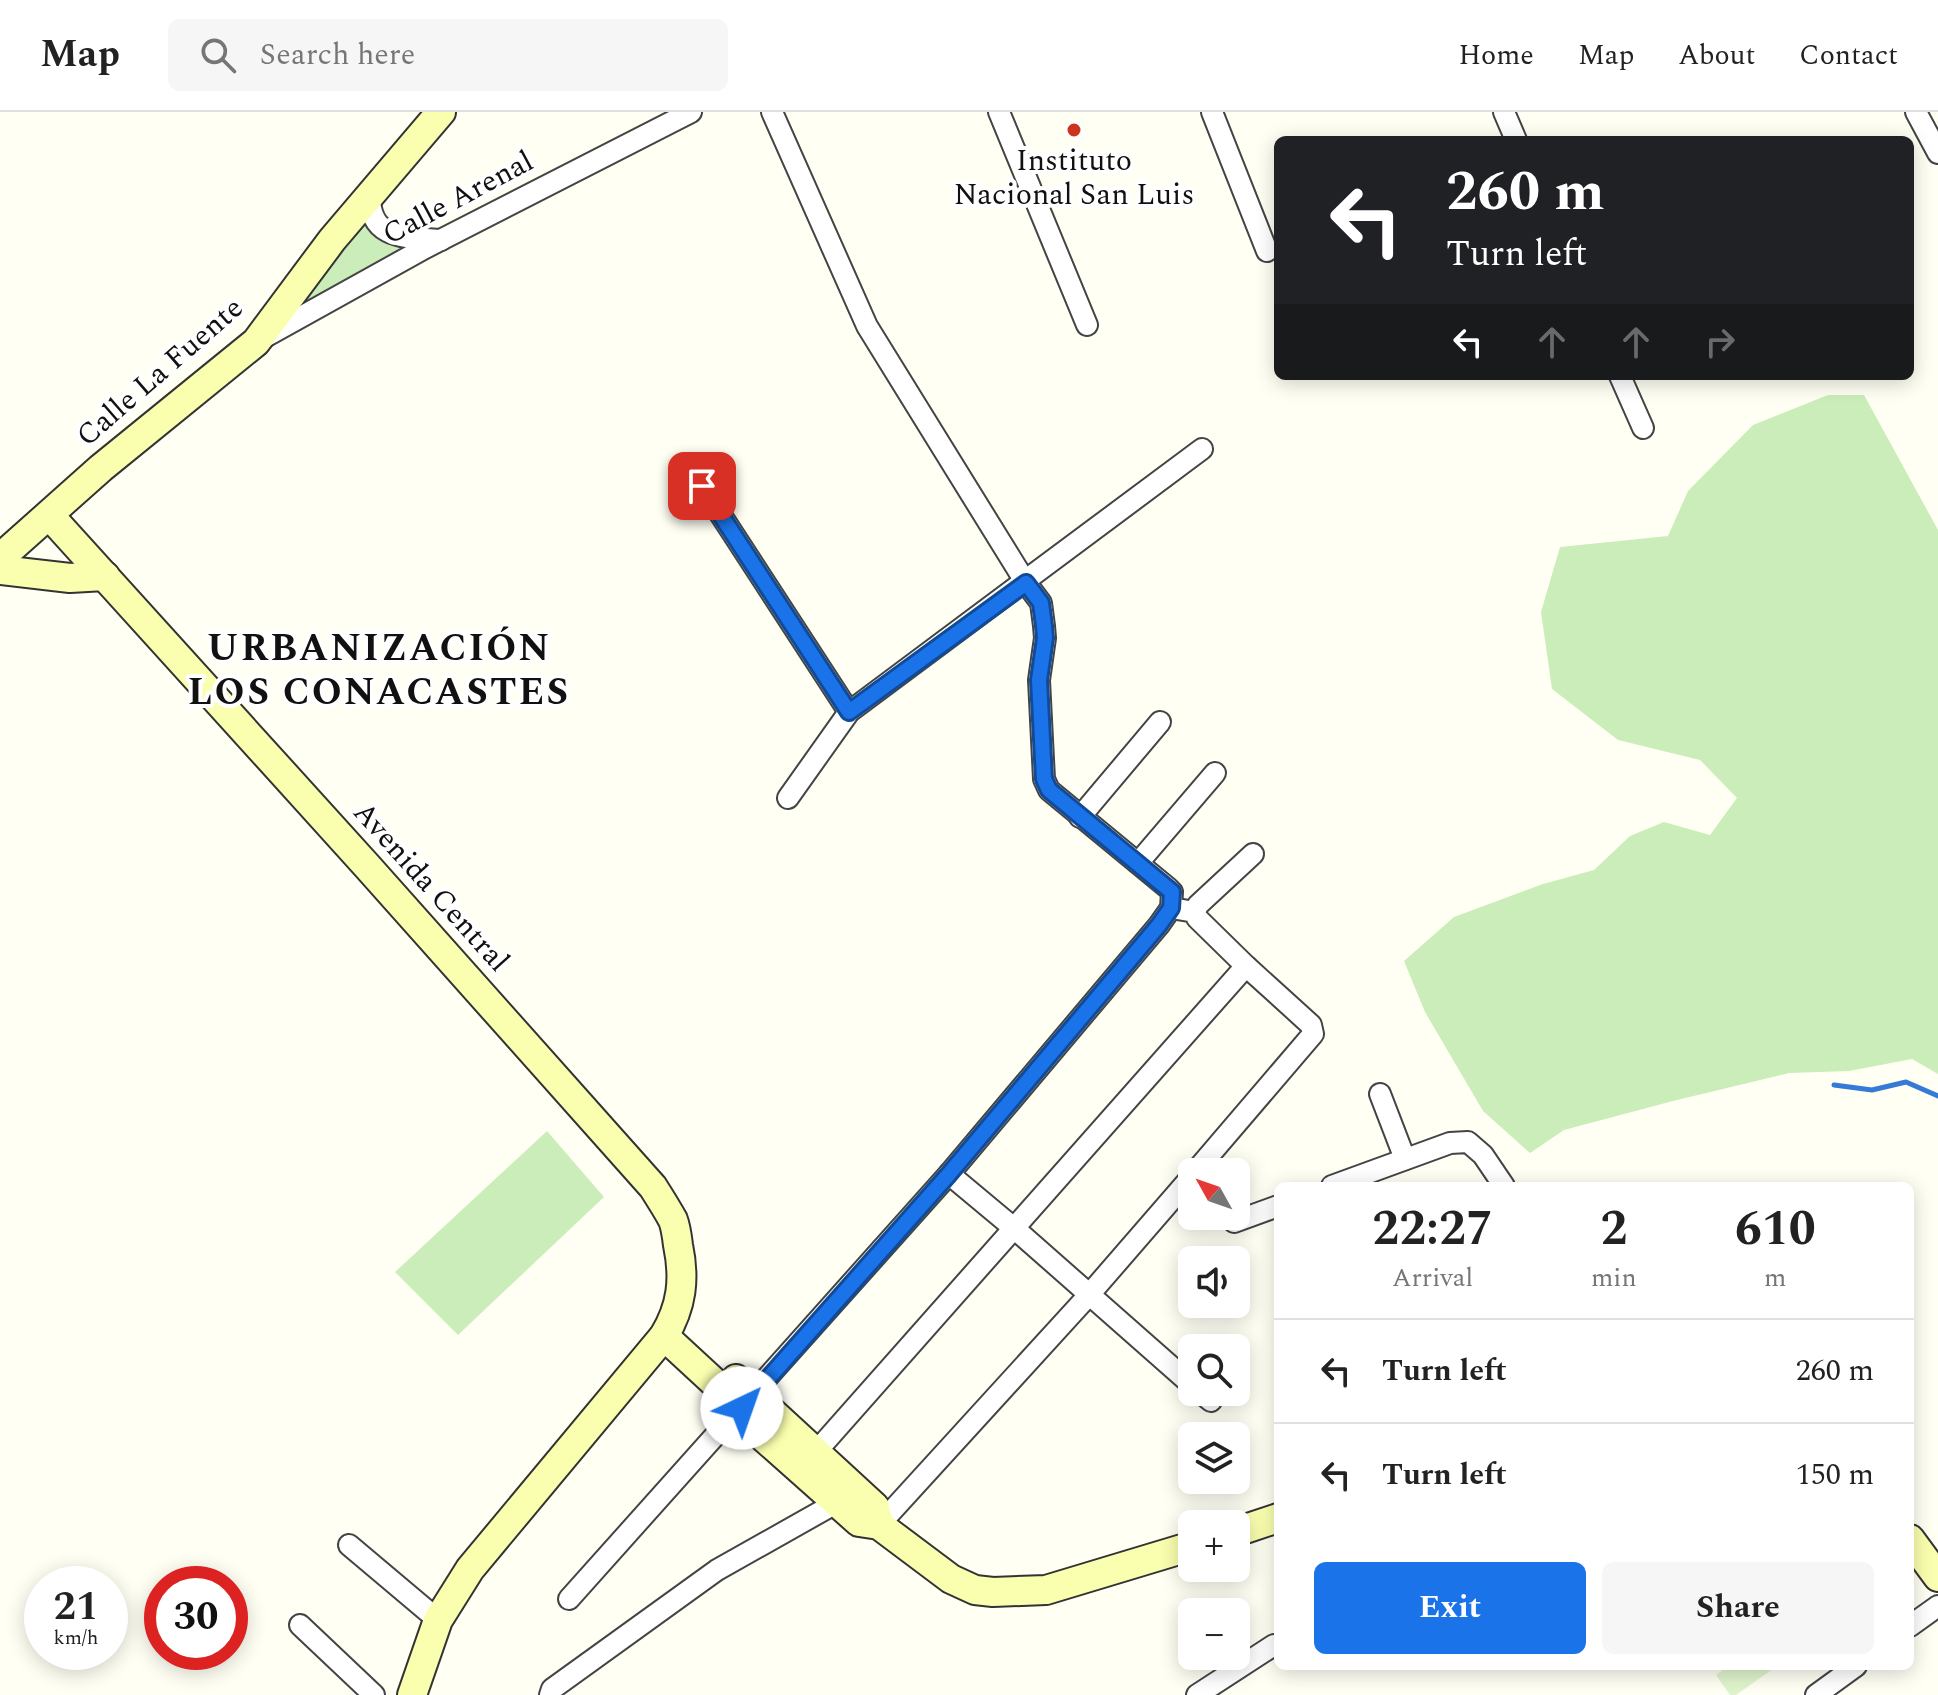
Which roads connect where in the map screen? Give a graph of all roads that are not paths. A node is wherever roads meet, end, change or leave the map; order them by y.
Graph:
1 (441, 112) edge
2 (691, 112) edge
3 (772, 112) edge
4 (999, 112) edge
5 (1212, 112) edge
6 (1504, 112) edge
7 (1916, 112) edge
8 (1514, 136) edge
9 (1938, 153) edge
10 (370, 195) junction
11 (441, 240) junction
12 (1267, 251) dead end
13 (1087, 325) dead end
14 (256, 342) junction
15 (1622, 380) edge
16 (1643, 428) dead end
17 (1202, 449) dead end
18 (702, 486) dead end
19 (79, 488) junction
20 (50, 516) junction
21 (82, 551) junction
22 (0, 558) edge
23 (0, 570) edge
24 (105, 576) junction
25 (1026, 583) junction
26 (849, 712) junction
27 (1160, 722) dead end
28 (1215, 773) dead end
29 (788, 798) dead end
30 (1080, 817) junction
31 (1253, 854) dead end
32 (1138, 863) junction
33 (1171, 908) junction
34 (1195, 912) junction
35 (1246, 966) junction
36 (1380, 1094) dead end
37 (1208, 1158) edge
38 (1405, 1159) junction
39 (949, 1174) junction
40 (1343, 1182) edge
41 (1501, 1182) edge
42 (1178, 1192) edge
43 (1274, 1207) edge
44 (1250, 1216) edge
45 (1015, 1229) junction
46 (1088, 1296) junction
47 (669, 1328) junction
48 (1178, 1373) edge
49 (748, 1402) junction
50 (807, 1462) junction
51 (836, 1503) junction
52 (1274, 1519) edge
53 (879, 1525) junction
54 (1250, 1527) edge
55 (1914, 1544) edge
56 (349, 1545) dead end
57 (1178, 1550) edge
58 (1938, 1577) edge
59 (569, 1599) dead end
60 (1938, 1606) edge
61 (438, 1620) junction
62 (1914, 1623) edge
63 (300, 1625) dead end
64 (1274, 1645) dead end
65 (1850, 1670) edge
66 (374, 1695) edge
67 (412, 1695) edge
68 (550, 1695) edge
69 (1197, 1695) edge
70 (1816, 1695) edge

1 - 10 street, Calle La Fuente
2 - 11 street, Calle Arenal
3 - 25 street
4 - 13 street
5 - 12 street
6 - 8 street
7 - 9 street
10 - 11 street
10 - 14 street, Calle La Fuente
11 - 14 street, Calle Arenal
14 - 19 street, Calle La Fuente
15 - 16 street
17 - 25 street
18 - 26 street
19 - 20 street, Calle La Fuente
19 - 21 street
20 - 21 street, Avenida Central
20 - 22 street, Calle La Fuente
21 - 24 street, Avenida Central
23 - 24 street
24 - 47 street, Avenida Central
25 - 26 street
25 - 30 street
26 - 29 street
27 - 30 street
28 - 32 street
30 - 32 street
31 - 34 street
32 - 33 street
33 - 34 street
33 - 39 street
34 - 35 street
35 - 37 street
35 - 45 street
36 - 38 street
38 - 40 street
38 - 41 street
39 - 45 street
39 - 49 street
42 - 46 street
43 - 44 street
45 - 46 street
45 - 50 street
46 - 48 street
46 - 53 street
47 - 49 street
47 - 61 street
49 - 50 street
49 - 59 street
50 - 51 street
50 - 53 street
51 - 53 street
51 - 68 street
52 - 54 street
53 - 57 street
55 - 58 street
56 - 61 street
60 - 62 street
61 - 67 street
63 - 66 street
64 - 69 street
65 - 70 street

